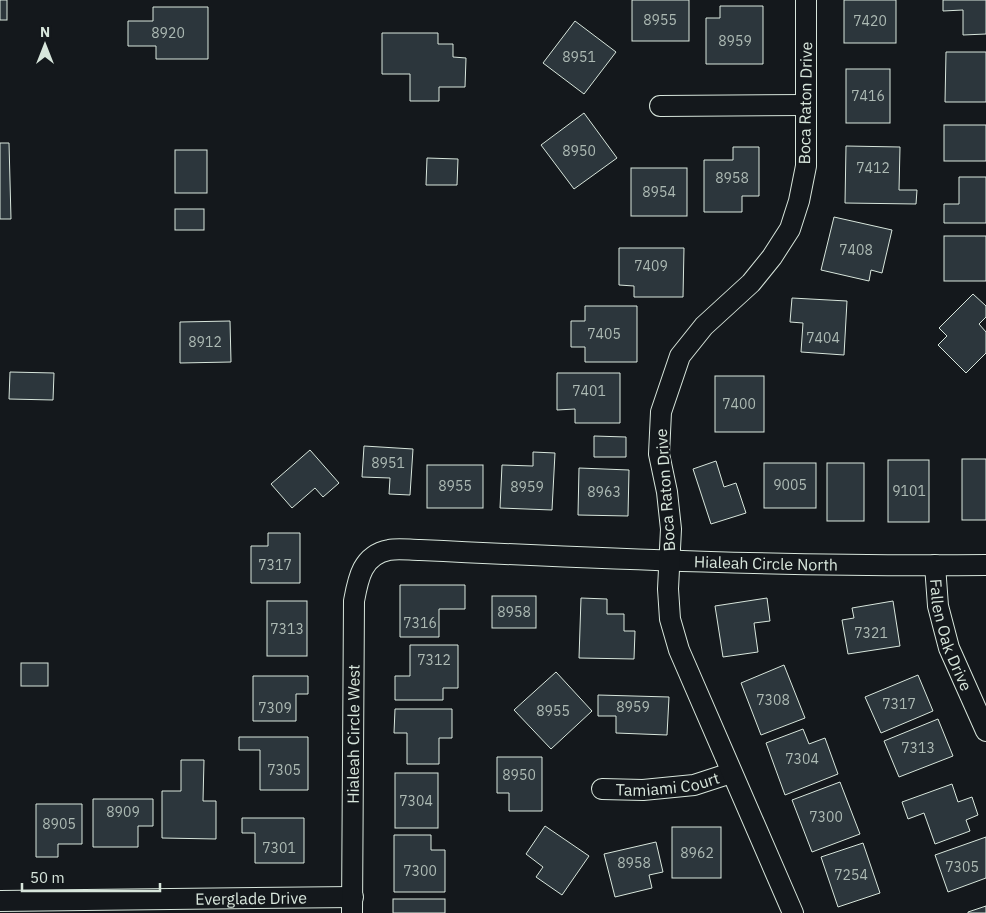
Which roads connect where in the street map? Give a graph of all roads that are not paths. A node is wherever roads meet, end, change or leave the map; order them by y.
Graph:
1 (806, 0) edge
2 (805, 105) junction
3 (660, 106) dead end
4 (369, 559) joint
5 (670, 562) junction
6 (936, 565) junction
7 (986, 565) edge
8 (986, 730) edge
9 (731, 773) junction
10 (602, 789) dead end
11 (0, 901) edge
12 (353, 905) edge
13 (793, 913) edge

1 - 2 street, Boca Raton Drive
2 - 3 street
2 - 5 street, Boca Raton Drive
4 - 5 street, Hialeah Circle North
4 - 12 street, Hialeah Circle West
5 - 6 street, Hialeah Circle North
5 - 9 street, Boca Raton Drive
6 - 7 street, Hialeah Circle North
6 - 8 street, Fallen Oak Drive
9 - 10 street, Tamiami Court
9 - 13 street, Boca Raton Drive
11 - 12 street, Everglade Drive

